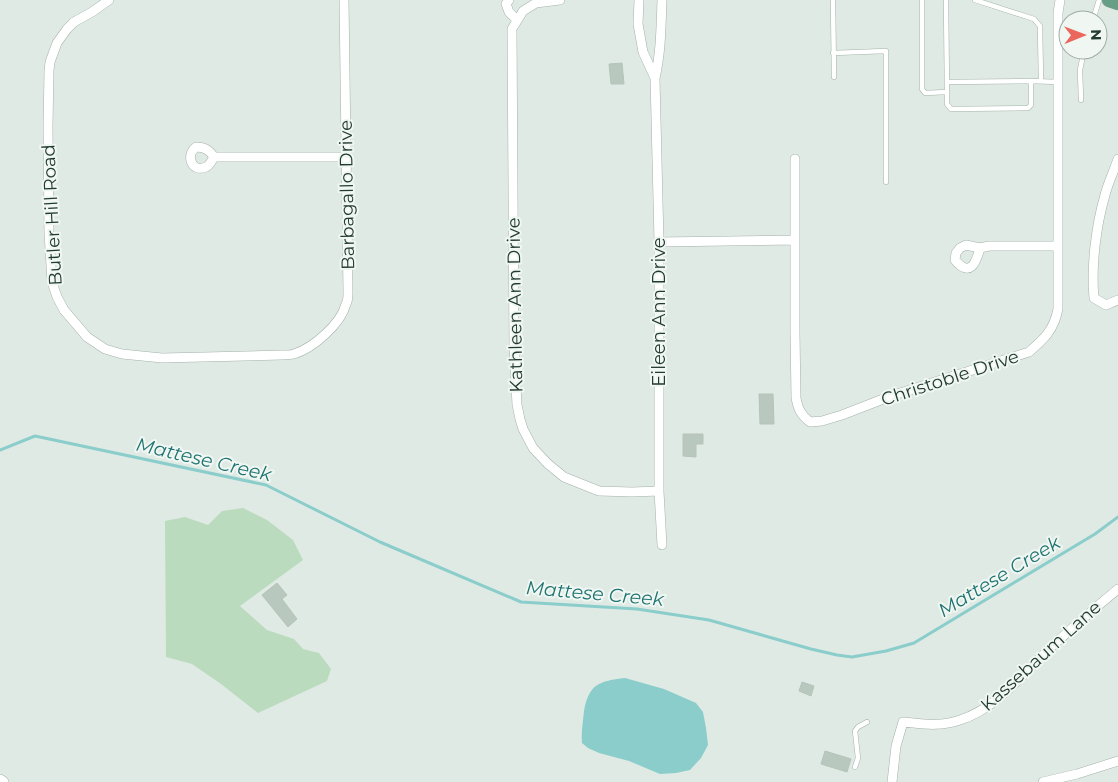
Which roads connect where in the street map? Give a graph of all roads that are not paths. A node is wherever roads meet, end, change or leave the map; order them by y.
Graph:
1 (109, 0) edge
2 (344, 0) edge
3 (509, 0) edge
4 (560, 0) edge
5 (639, 0) edge
6 (662, 0) edge
7 (833, 0) edge
8 (922, 0) edge
9 (946, 0) edge
10 (975, 0) edge
11 (1060, 0) edge
12 (1109, 0) edge
13 (530, 3) edge
14 (1118, 3) edge
15 (517, 20) junction
16 (833, 53) junction
17 (1082, 60) edge
18 (834, 77) dead end
19 (654, 78) junction
20 (1031, 81) junction
21 (1041, 81) junction
22 (947, 82) junction
23 (1058, 82) junction
24 (947, 92) junction
25 (1081, 100) dead end
26 (214, 157) dead end
27 (346, 157) junction
28 (1118, 158) edge
29 (795, 159) dead end
30 (886, 182) dead end
31 (795, 240) junction
32 (659, 242) junction
33 (1058, 246) junction
34 (980, 248) dead end
35 (1118, 300) edge
36 (282, 355) joint
37 (659, 491) junction
38 (662, 545) dead end
39 (1118, 589) edge
40 (867, 722) dead end
41 (1118, 761) edge
42 (855, 767) dead end
43 (892, 782) edge
44 (1043, 782) edge

1 - 36 street, Butler Hill Road
2 - 27 street, Barbagallo Drive
3 - 15 street
4 - 13 street
5 - 19 street, Eileen Ann Drive
6 - 19 street, Eileen Ann Drive
7 - 16 lane
8 - 24 lane
9 - 22 lane
10 - 21 lane
11 - 23 street, Christoble Drive
12 - 14 main road
13 - 15 street
15 - 37 street, Kathleen Ann Drive
16 - 18 lane
16 - 30 lane
17 - 25 lane
19 - 32 street, Eileen Ann Drive
20 - 21 lane
20 - 22 lane
20 - 24 lane
21 - 23 lane
22 - 24 lane
23 - 33 street, Christoble Drive
26 - 27 street
27 - 36 street, Barbagallo Drive
28 - 35 street
29 - 31 street, Christoble Drive
31 - 32 street
31 - 33 street, Christoble Drive
32 - 37 street, Eileen Ann Drive
33 - 34 street
37 - 38 street, Eileen Ann Drive
39 - 43 street, Kassebaum Lane
40 - 42 lane
41 - 44 street

